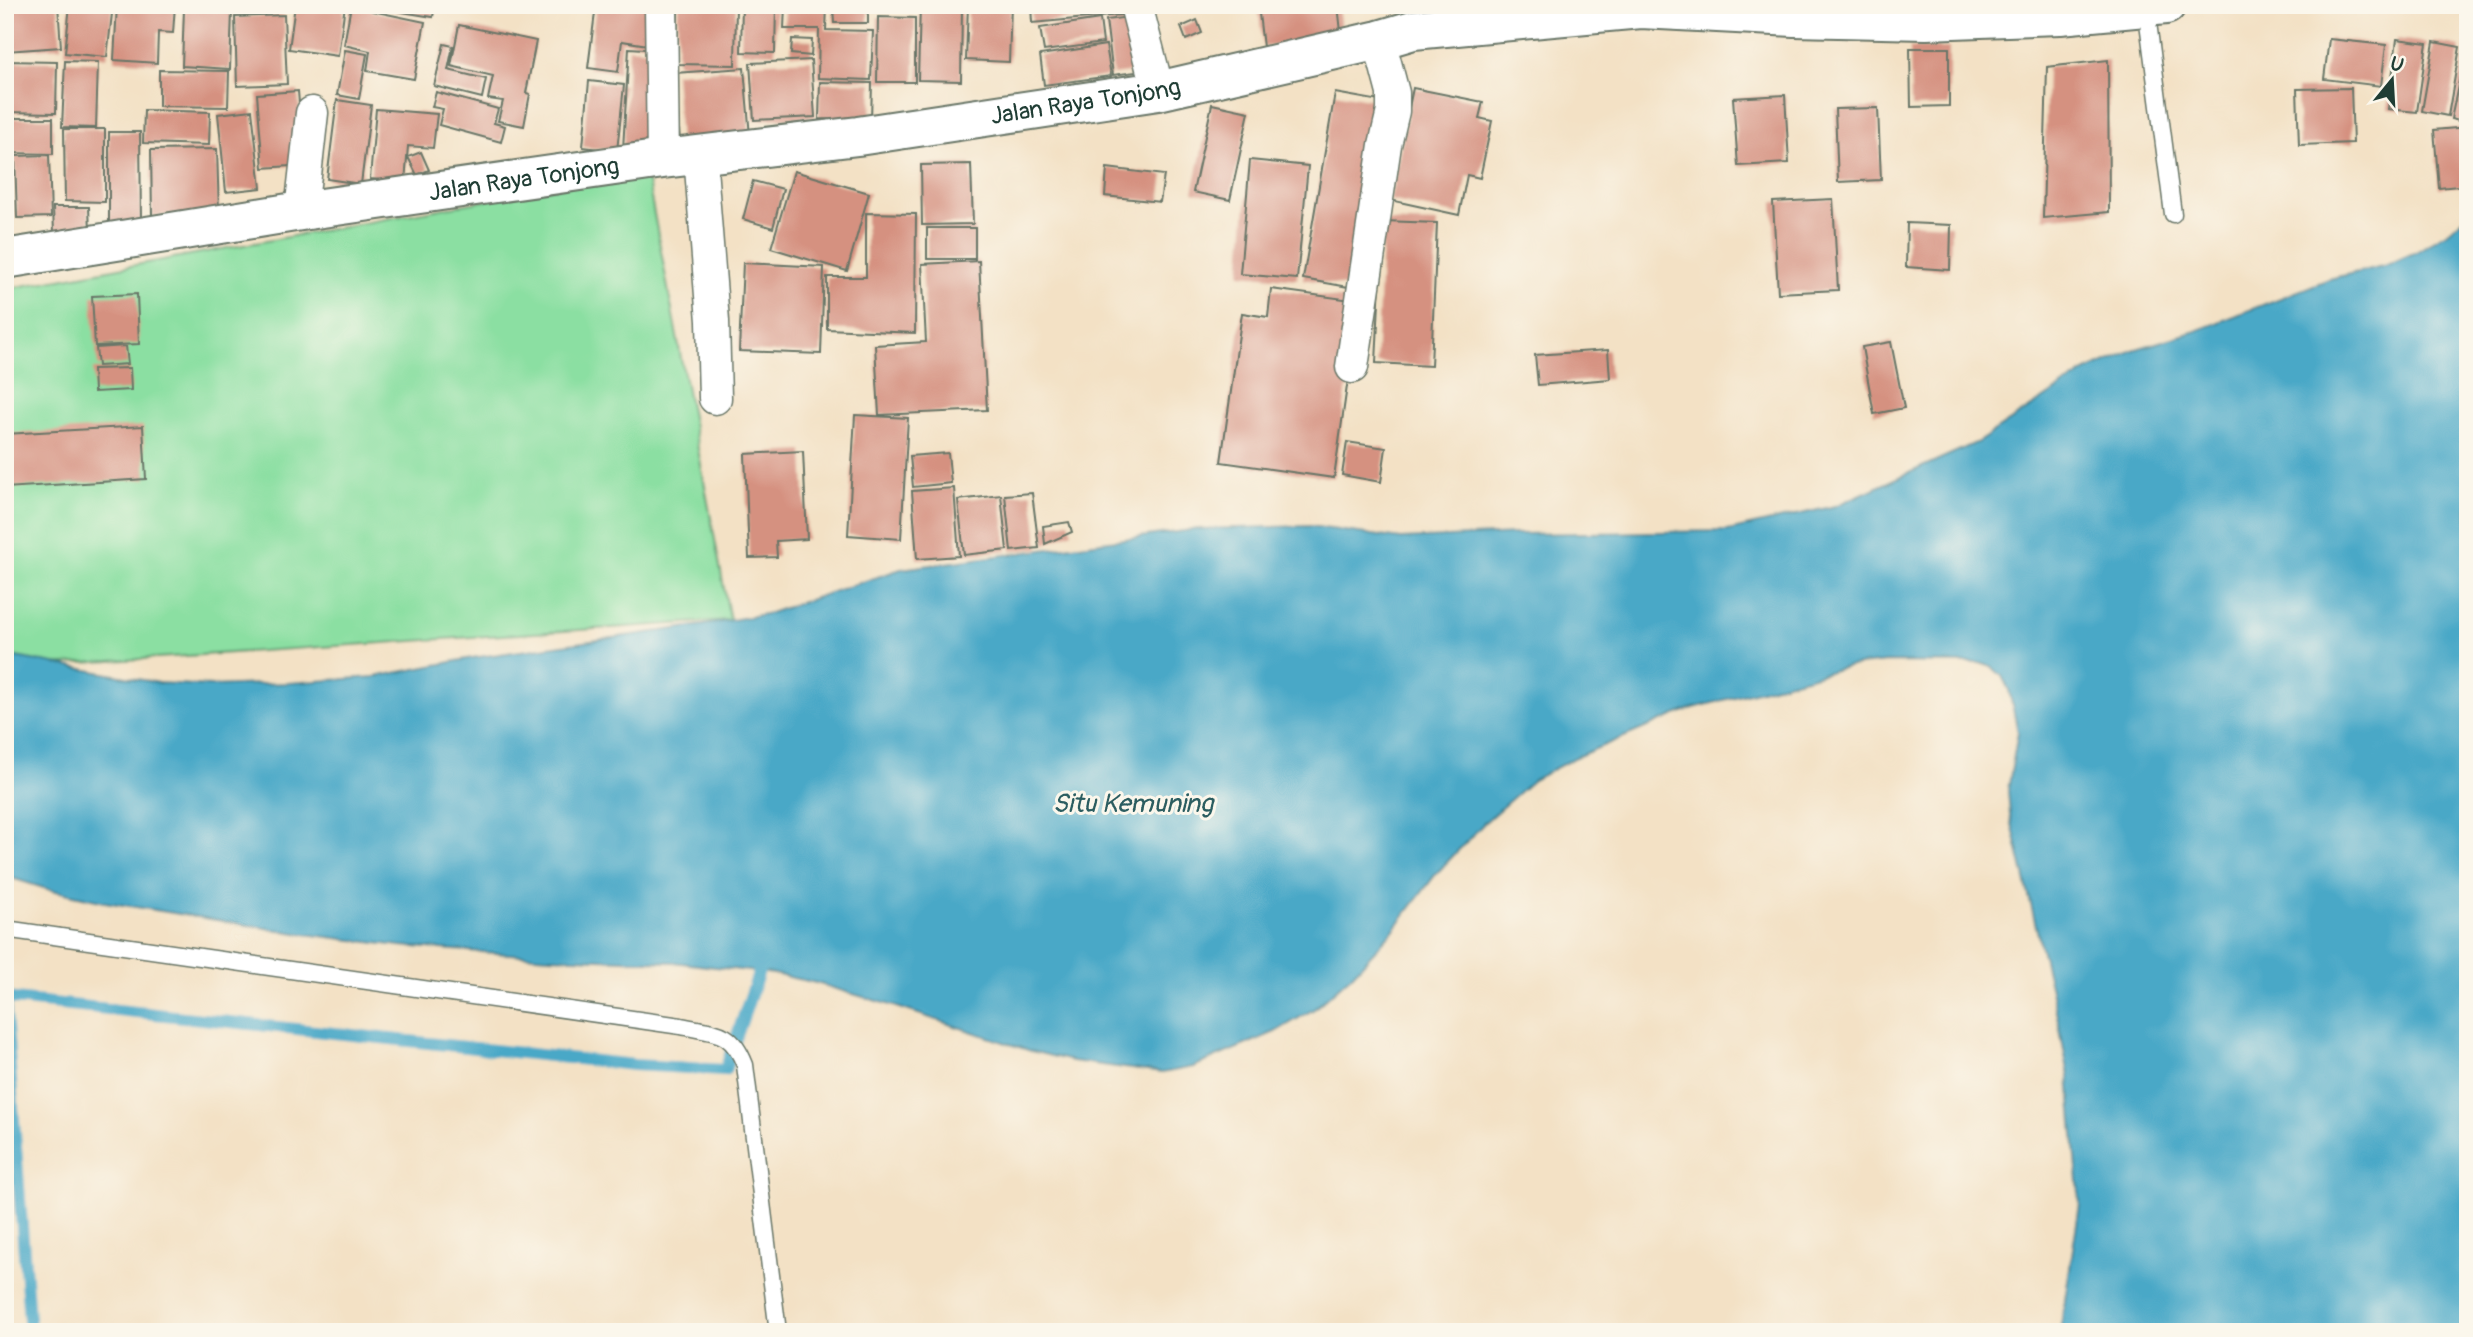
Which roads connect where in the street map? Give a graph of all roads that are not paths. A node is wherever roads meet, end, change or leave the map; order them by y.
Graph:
1 (661, 5) edge
2 (1136, 5) edge
3 (2156, 6) edge
4 (1642, 7) edge
5 (1379, 40) junction
6 (1158, 91) junction
7 (312, 113) dead end
8 (682, 157) junction
9 (301, 211) junction
10 (2173, 214) dead end
11 (5, 259) edge
12 (1352, 368) dead end
13 (715, 398) dead end
14 (5, 929) edge
15 (778, 1332) edge

1 - 8 street
2 - 6 street
3 - 4 main road, Jalan Raya Tonjong
3 - 10 lane
4 - 5 main road, Jalan Raya Tonjong
5 - 6 main road, Jalan Raya Tonjong
5 - 12 street
6 - 8 main road, Jalan Raya Tonjong
7 - 9 street
8 - 9 main road, Jalan Raya Tonjong
8 - 13 street
9 - 11 main road, Jalan Raya Tonjong
14 - 15 lane

